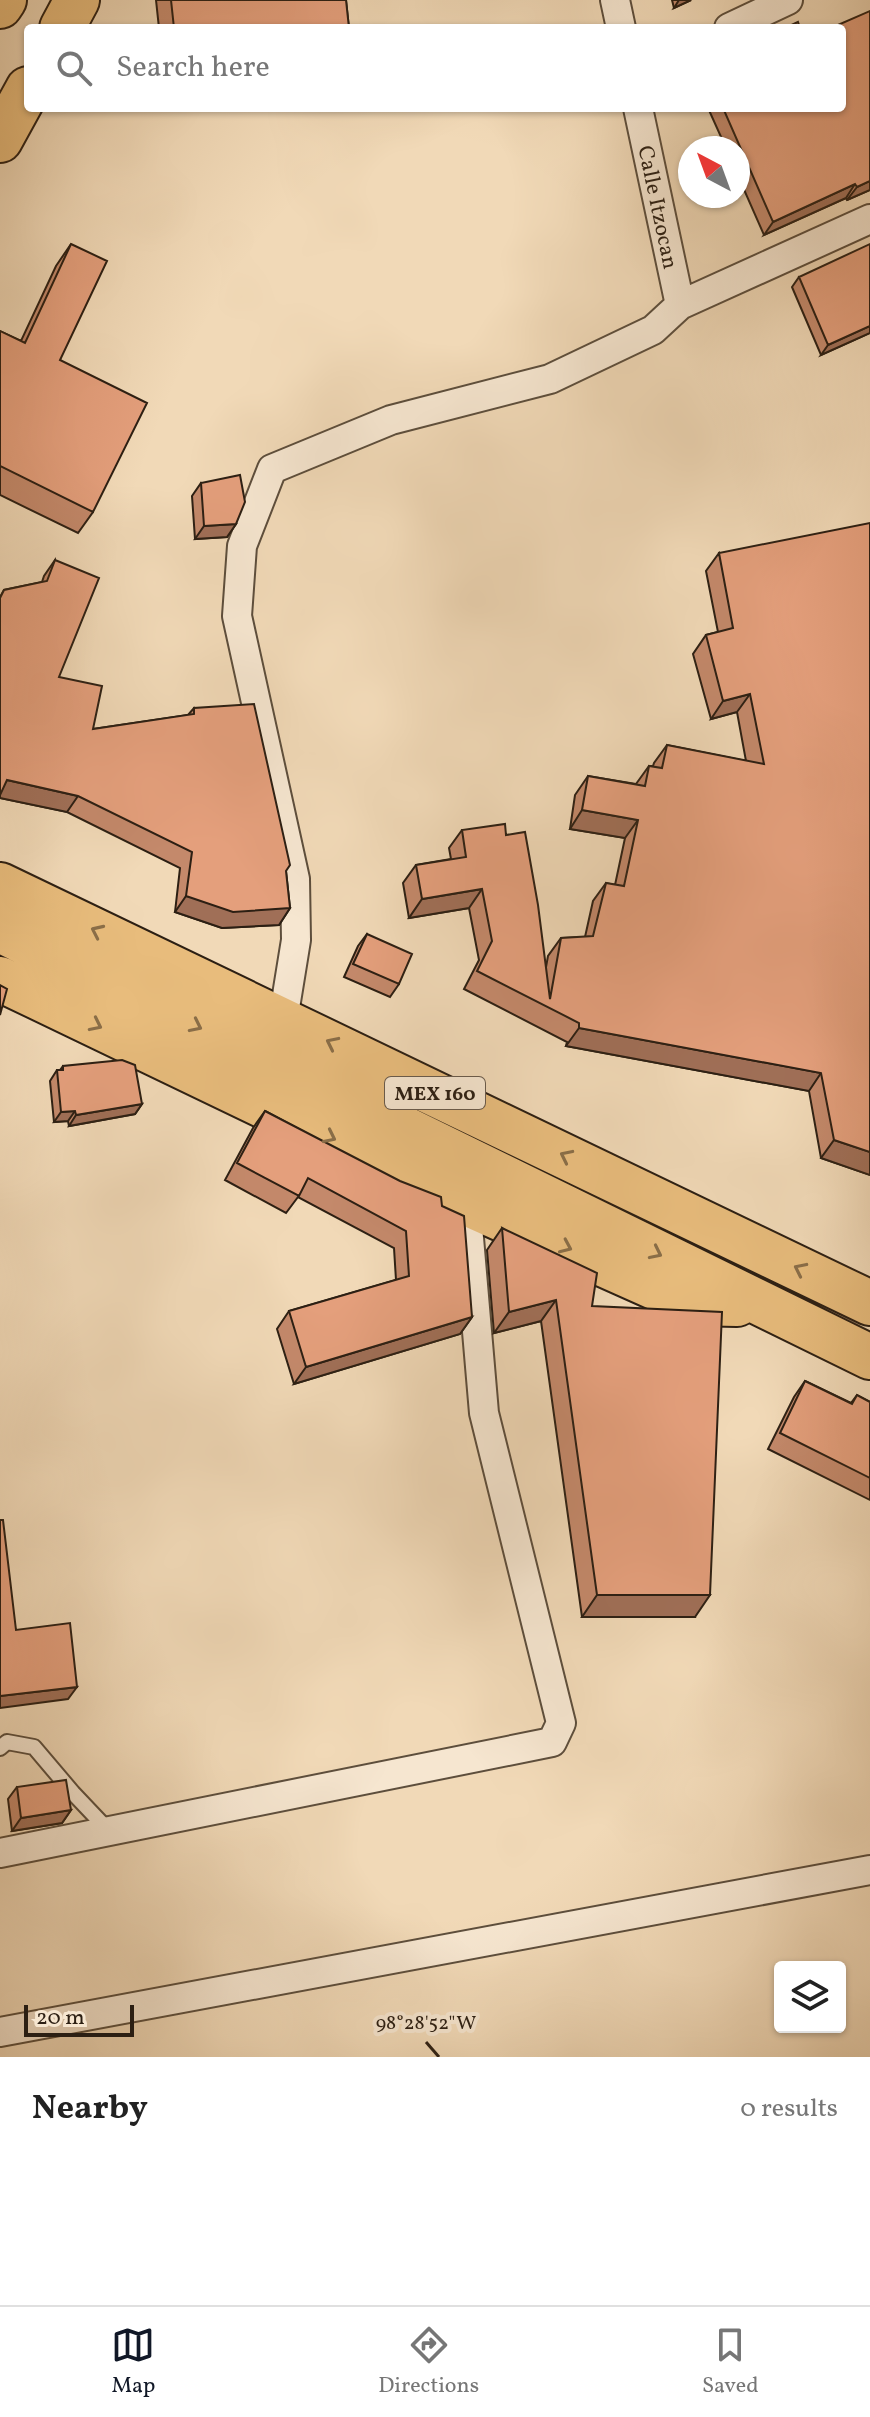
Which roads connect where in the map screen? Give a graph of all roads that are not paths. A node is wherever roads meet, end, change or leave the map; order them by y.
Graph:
1 (4, 0) edge
2 (77, 0) edge
3 (615, 0) edge
4 (788, 0) edge
5 (0, 6) edge
6 (64, 24) edge
7 (620, 24) edge
8 (737, 24) edge
9 (24, 96) edge
10 (639, 112) edge
11 (0, 140) edge
12 (870, 219) edge
13 (680, 305) junction
14 (0, 885) edge
15 (0, 930) edge
16 (0, 979) edge
17 (283, 1020) junction
18 (466, 1203) junction
19 (870, 1303) edge
20 (764, 1305) junction
21 (870, 1357) edge
22 (0, 1748) edge
23 (109, 1831) junction
24 (0, 1853) edge
25 (870, 1870) edge
26 (0, 2032) edge

1 - 5 main road
2 - 6 main road
3 - 7 street
4 - 8 street
9 - 11 main road
10 - 13 street, Calle Itzocan
12 - 13 street
13 - 17 street
17 -> 14 main road, MEX 160
15 -> 20 main road, MEX 160
16 -> 18 main road
19 -> 17 main road, MEX 160
18 -> 20 main road
18 - 23 street
20 - 21 main road, MEX 160
22 - 23 lane
23 - 24 street
25 - 26 street

